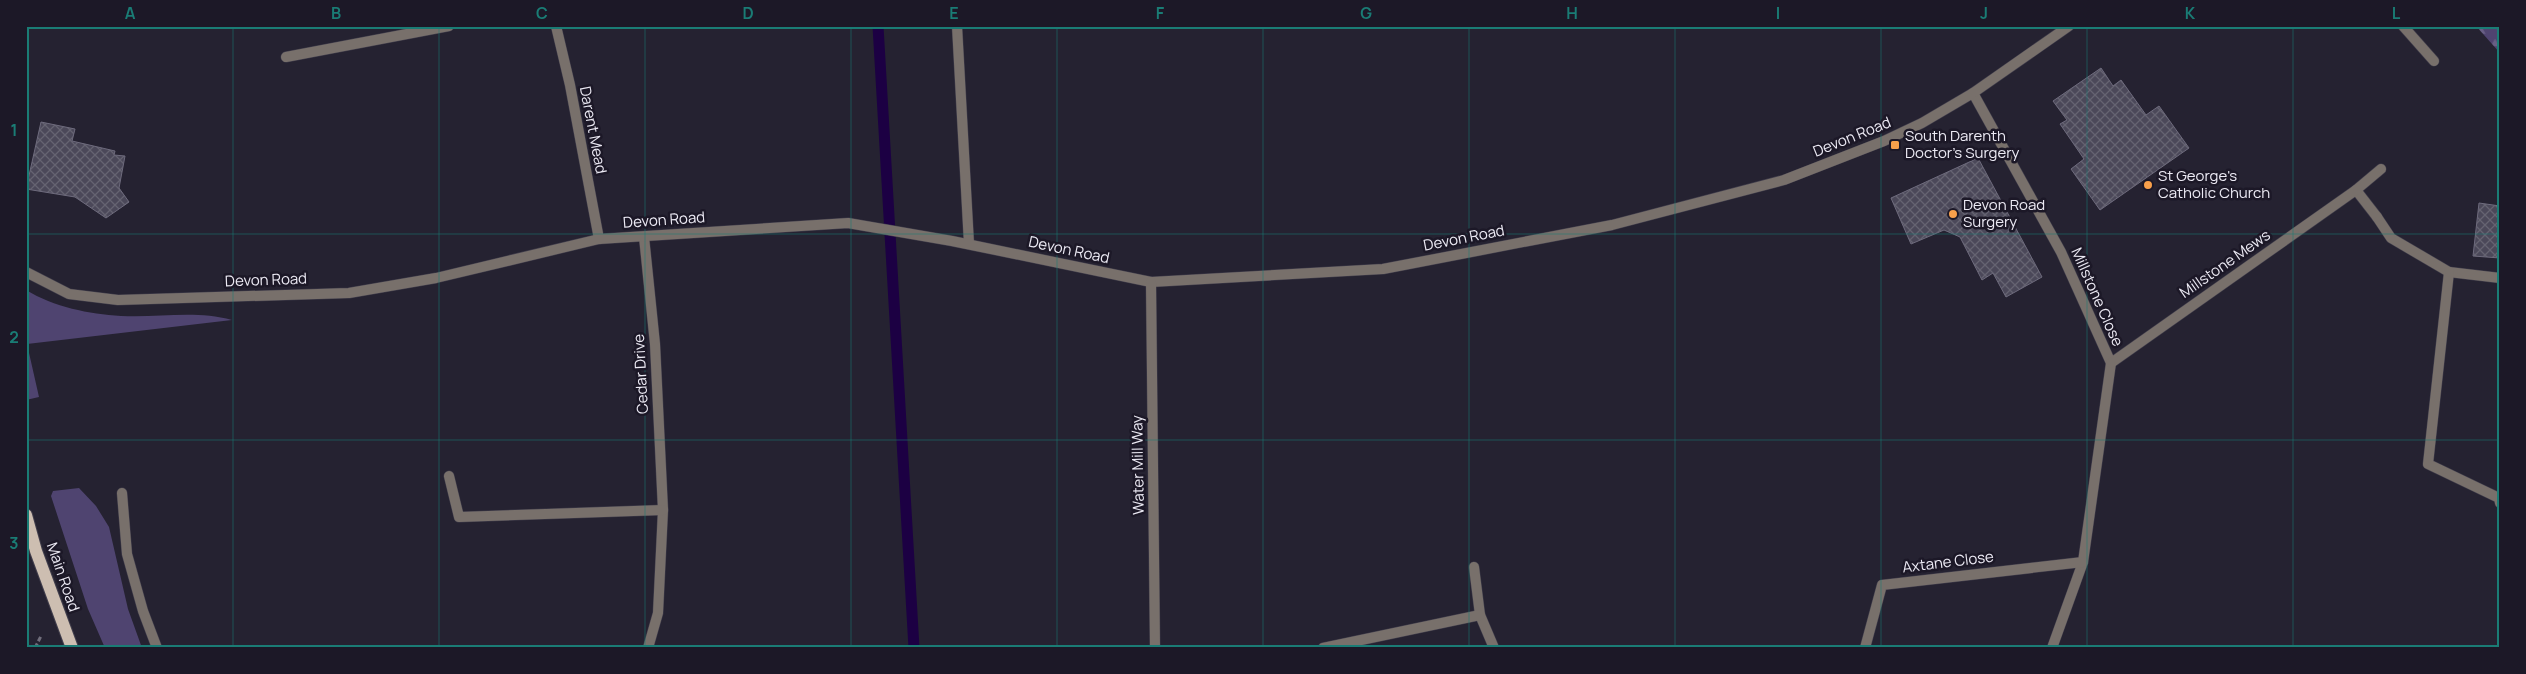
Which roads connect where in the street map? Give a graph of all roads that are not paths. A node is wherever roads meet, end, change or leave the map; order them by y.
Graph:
1 (449, 26) edge
2 (556, 26) edge
3 (957, 26) edge
4 (2069, 26) edge
5 (2404, 26) edge
6 (286, 57) dead end
7 (2434, 60) dead end
8 (1973, 93) junction
9 (2381, 169) dead end
10 (2356, 190) junction
11 (644, 237) junction
12 (599, 239) junction
13 (969, 244) junction
14 (26, 272) edge
15 (2449, 272) junction
16 (2500, 278) edge
17 (1151, 282) junction
18 (2111, 363) junction
19 (449, 476) dead end
20 (122, 493) dead end
21 (2500, 503) edge
22 (663, 510) junction
23 (26, 516) edge
24 (31, 553) edge
25 (2083, 562) junction
26 (1474, 567) dead end
27 (1480, 615) junction
28 (72, 648) edge
29 (157, 648) edge
30 (648, 648) edge
31 (1155, 648) edge
32 (1322, 648) edge
33 (1494, 648) edge
34 (1865, 648) edge
35 (2052, 648) edge

1 - 6 street
2 - 12 street, Darent Mead
3 - 13 street
4 - 8 street, Devon Road
5 - 7 street
8 - 17 street, Devon Road
8 - 18 street, Millstone Close
9 - 10 street, Millstone Mews
10 - 15 street
10 - 18 street, Millstone Mews
11 - 12 street, Devon Road
11 - 13 street, Devon Road
11 - 22 street, Cedar Drive
12 - 14 street, Devon Road
13 - 17 street, Devon Road
15 - 16 street
15 - 21 street
17 - 31 street, Water Mill Way
18 - 25 street, Millstone Close
19 - 22 street
20 - 29 street
22 - 30 street, Cedar Drive
23 - 24 main road, Main Road
24 - 28 main road, Main Road
25 - 34 street, Axtane Close
25 - 35 street, Millstone Close
26 - 27 street
27 - 32 street
27 - 33 street

